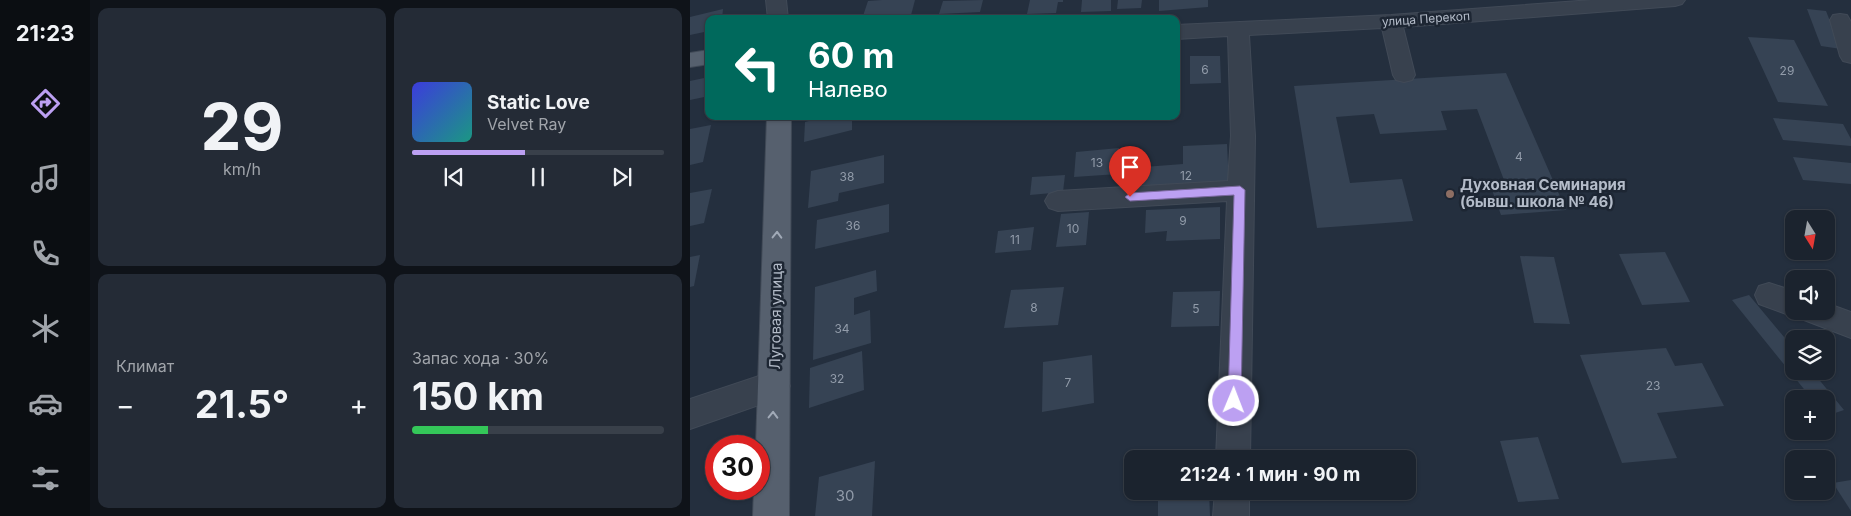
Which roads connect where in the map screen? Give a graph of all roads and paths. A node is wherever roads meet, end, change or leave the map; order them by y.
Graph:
1 (776, 0) edge
2 (1675, 0) edge
3 (778, 15) edge
4 (1840, 20) dead end
5 (1391, 21) junction
6 (1238, 30) junction
7 (1180, 32) edge
8 (1851, 56) edge
9 (705, 57) edge
10 (690, 60) edge
11 (1404, 75) dead end
12 (779, 120) edge
13 (1240, 190) junction
14 (1058, 201) dead end
15 (1835, 319) edge
16 (1851, 325) edge
17 (774, 386) junction
18 (690, 414) edge
19 (1233, 450) edge
20 (1232, 500) edge
21 (771, 516) edge
22 (1231, 516) edge

1 - 3 street
2 - 5 street, улица Перекоп
4 - 8 street
5 - 6 street, улица Перекоп
5 - 11 street
6 - 7 street, улица Перекоп
6 - 13 street
9 - 10 main road
17 -> 12 main road, Луговая улица
13 - 14 street
13 - 19 street
15 - 16 street
17 - 18 street
21 -> 17 main road, Луговая улица
20 - 22 street

